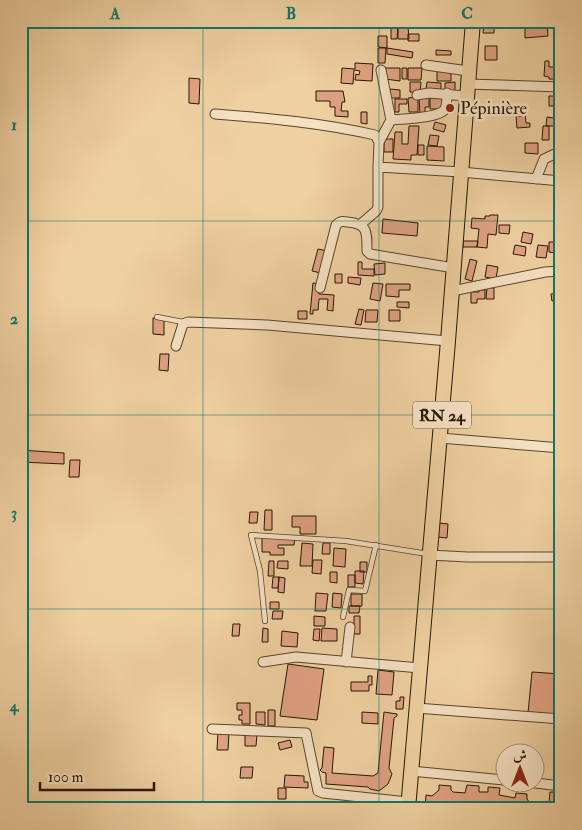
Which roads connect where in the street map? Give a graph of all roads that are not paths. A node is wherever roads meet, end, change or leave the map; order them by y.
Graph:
1 (472, 21) edge
2 (426, 65) dead end
3 (381, 70) dead end
4 (467, 84) junction
5 (561, 87) edge
6 (447, 93) junction
7 (417, 95) dead end
8 (215, 114) dead end
9 (391, 120) junction
10 (379, 142) junction
11 (561, 152) edge
12 (378, 167) junction
13 (461, 172) junction
14 (536, 179) junction
15 (561, 181) edge
16 (361, 224) junction
17 (454, 268) junction
18 (561, 271) edge
19 (320, 288) dead end
20 (452, 291) junction
21 (157, 317) dead end
22 (185, 323) junction
23 (448, 341) junction
24 (176, 346) dead end
25 (440, 438) junction
26 (561, 448) edge
27 (376, 545) junction
28 (430, 555) junction
29 (561, 557) edge
30 (343, 617) dead end
31 (266, 621) dead end
32 (350, 627) dead end
33 (263, 662) dead end
34 (346, 662) junction
35 (420, 668) junction
36 (416, 708) junction
37 (561, 719) edge
38 (212, 729) dead end
39 (411, 771) junction
40 (494, 779) edge
41 (544, 784) edge
42 (561, 786) edge
43 (561, 798) edge
44 (408, 805) edge
45 (560, 809) edge

1 - 4 main road, RN 24
2 - 4 street
3 - 9 street
4 - 5 street
4 - 6 street
4 - 13 main road, RN 24
6 - 7 street
6 - 9 street
8 - 10 street
9 - 10 street
10 - 12 street
11 - 14 street
12 - 13 street
12 - 16 street
13 - 14 street
13 - 17 main road, RN 24
14 - 15 street
16 - 17 street
16 - 19 street
17 - 20 main road, RN 24
18 - 20 street
20 - 23 main road, RN 24
21 - 22 lane
22 - 23 street
22 - 24 street
23 - 25 main road, RN 24
25 - 26 street
25 - 28 main road, RN 24
27 - 28 lane
27 - 30 lane
27 - 31 lane
28 - 29 street
28 - 35 main road, RN 24
32 - 34 street
33 - 34 street
34 - 35 street
35 - 36 main road, RN 24
36 - 37 street
36 - 39 main road, RN 24
38 - 44 street
39 - 40 street
39 - 44 main road, RN 24
41 - 42 street
43 - 45 street

